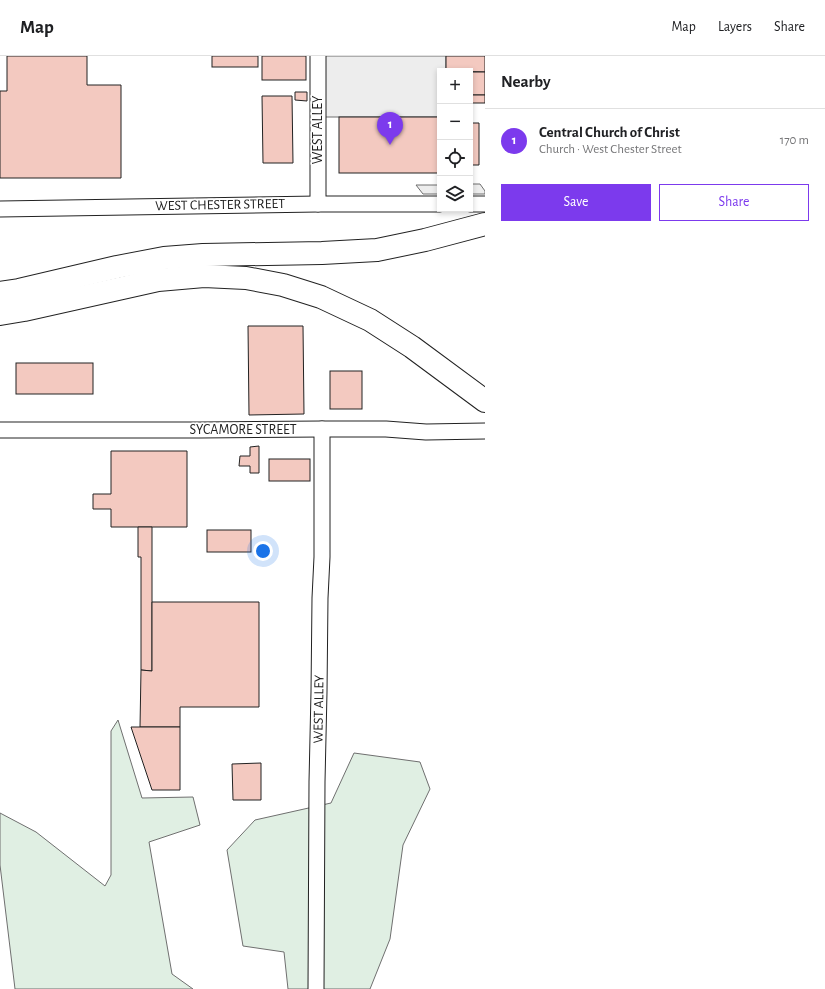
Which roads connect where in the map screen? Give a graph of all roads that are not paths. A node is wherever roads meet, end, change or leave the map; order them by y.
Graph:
1 (318, 56) edge
2 (318, 204) junction
3 (437, 204) edge
4 (473, 204) edge
5 (485, 204) edge
6 (0, 208) edge
7 (485, 224) edge
8 (14, 298) edge
9 (0, 314) edge
10 (485, 401) edge
11 (322, 429) junction
12 (0, 430) edge
13 (485, 431) edge
14 (316, 989) edge

1 - 2 street, WEST ALLEY
2 - 3 street, WEST CHESTER STREET
2 - 6 street, WEST CHESTER STREET
4 - 5 street
7 - 8 highway
8 - 9 highway
8 - 10 highway
11 - 12 street, SYCAMORE STREET
11 - 13 street, SYCAMORE STREET
11 - 14 street, WEST ALLEY

